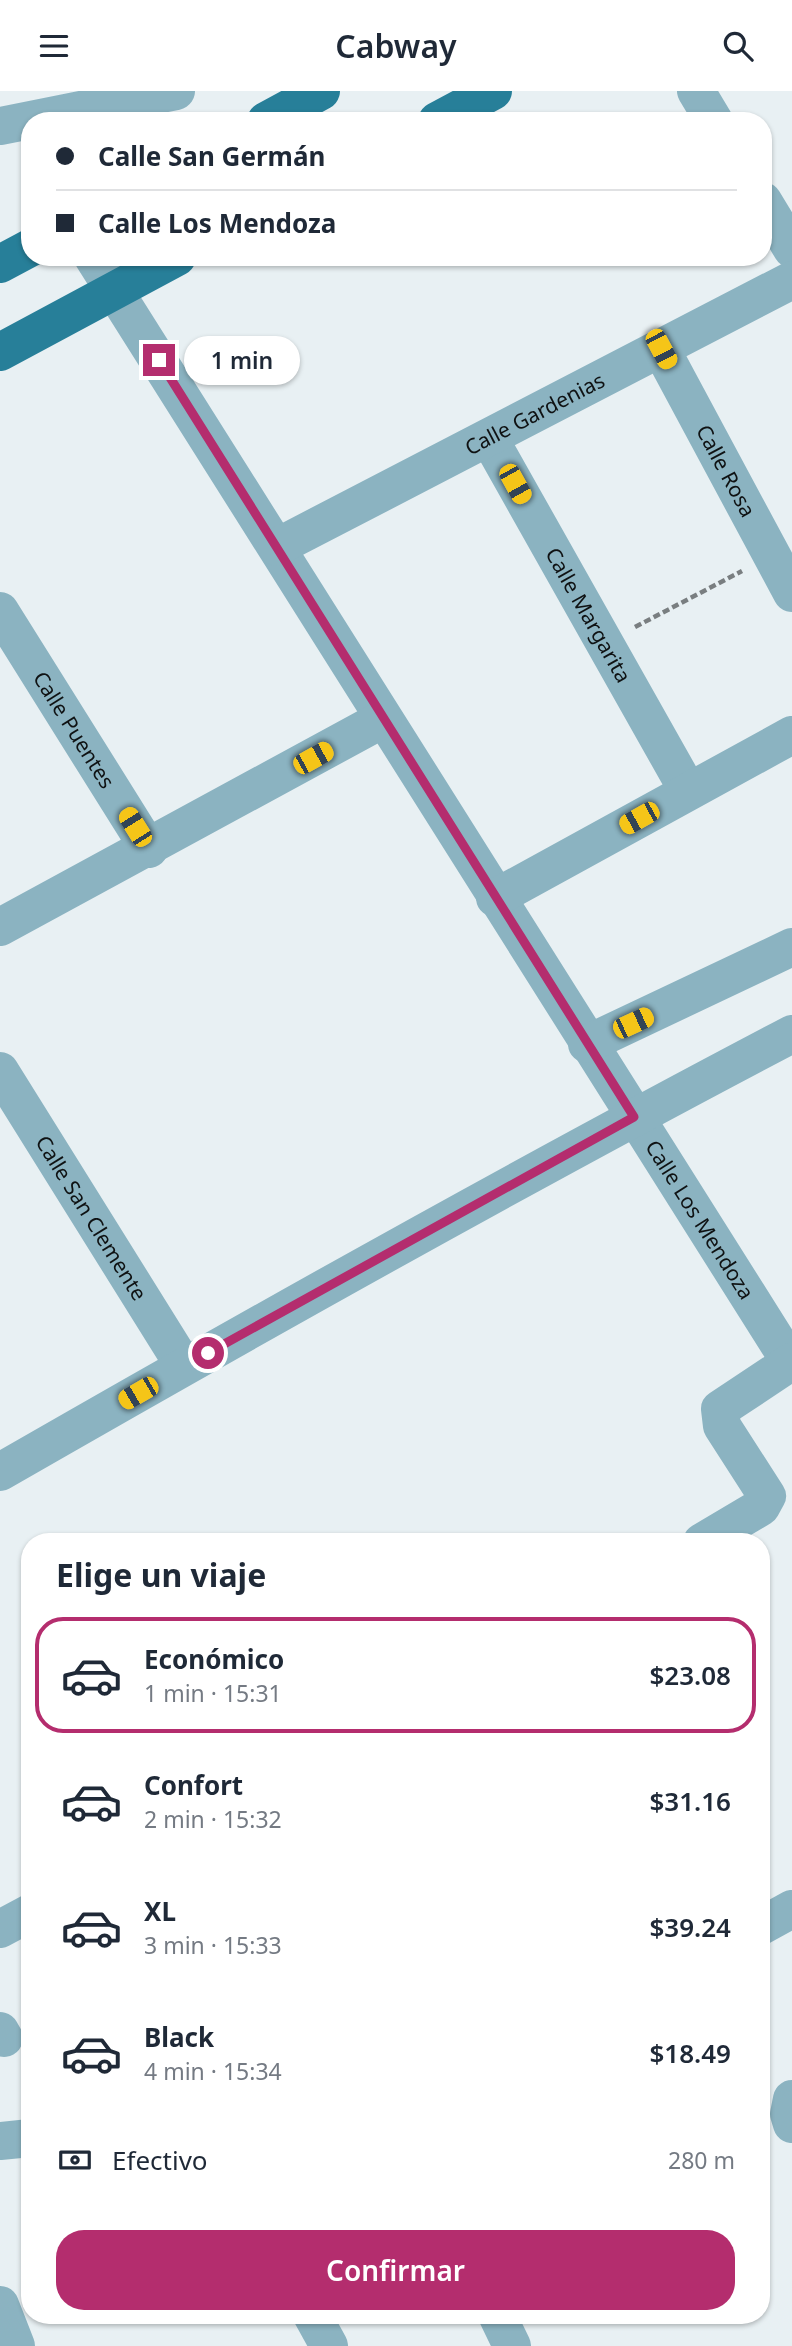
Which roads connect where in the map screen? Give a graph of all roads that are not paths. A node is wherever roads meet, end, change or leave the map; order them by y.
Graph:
1 (176, 91) edge
2 (321, 91) edge
3 (493, 91) edge
4 (696, 91) edge
5 (70, 112) edge
6 (282, 112) edge
7 (454, 112) edge
8 (709, 112) edge
9 (21, 122) edge
10 (0, 126) edge
11 (772, 216) edge
12 (792, 249) edge
13 (21, 253) edge
14 (0, 264) edge
15 (99, 266) edge
16 (160, 266) edge
17 (792, 280) edge
18 (115, 290) junction
19 (661, 349) junction
20 (0, 352) edge
21 (489, 438) junction
22 (277, 547) junction
23 (792, 593) edge
24 (0, 611) edge
25 (383, 719) junction
26 (792, 735) edge
27 (688, 791) junction
28 (149, 849) junction
29 (495, 898) junction
30 (0, 927) edge
31 (792, 947) edge
32 (792, 1034) edge
33 (587, 1044) junction
34 (0, 1071) edge
35 (634, 1117) junction
36 (791, 1363) edge
37 (184, 1366) junction
38 (0, 1472) edge
39 (717, 1533) edge
40 (792, 1909) edge
41 (21, 1918) edge
42 (770, 1921) edge
43 (0, 1929) edge
44 (792, 2099) edge
45 (792, 2124) edge
46 (21, 2139) edge
47 (0, 2141) edge
48 (317, 2324) edge
49 (501, 2324) edge
50 (329, 2346) edge
51 (512, 2346) edge

1 - 5 street
2 - 6 main road
3 - 7 main road
4 - 8 street
9 - 10 street
11 - 12 street
13 - 14 main road
15 - 18 street, Calle Los Mendoza
16 - 18 main road
17 - 19 street, Calle Gardenias
18 - 20 main road
18 - 22 street, Calle Los Mendoza
19 - 21 street, Calle Gardenias
19 - 23 street, Calle Rosa
21 - 22 street, Calle Gardenias
21 - 27 street, Calle Margarita
22 - 25 street, Calle Los Mendoza
24 - 28 street, Calle Puentes
25 - 28 street
25 - 29 street, Calle Los Mendoza
26 - 27 street
27 - 29 street
28 - 30 street
29 - 33 street, Calle Los Mendoza
31 - 33 street
32 - 35 street
33 - 35 street, Calle Los Mendoza
34 - 37 street, Calle San Clemente
35 - 36 street, Calle Los Mendoza
35 - 37 street
36 - 39 street
37 - 38 street
40 - 42 street
41 - 43 street
44 - 45 street
46 - 47 street
48 - 50 street
49 - 51 street

